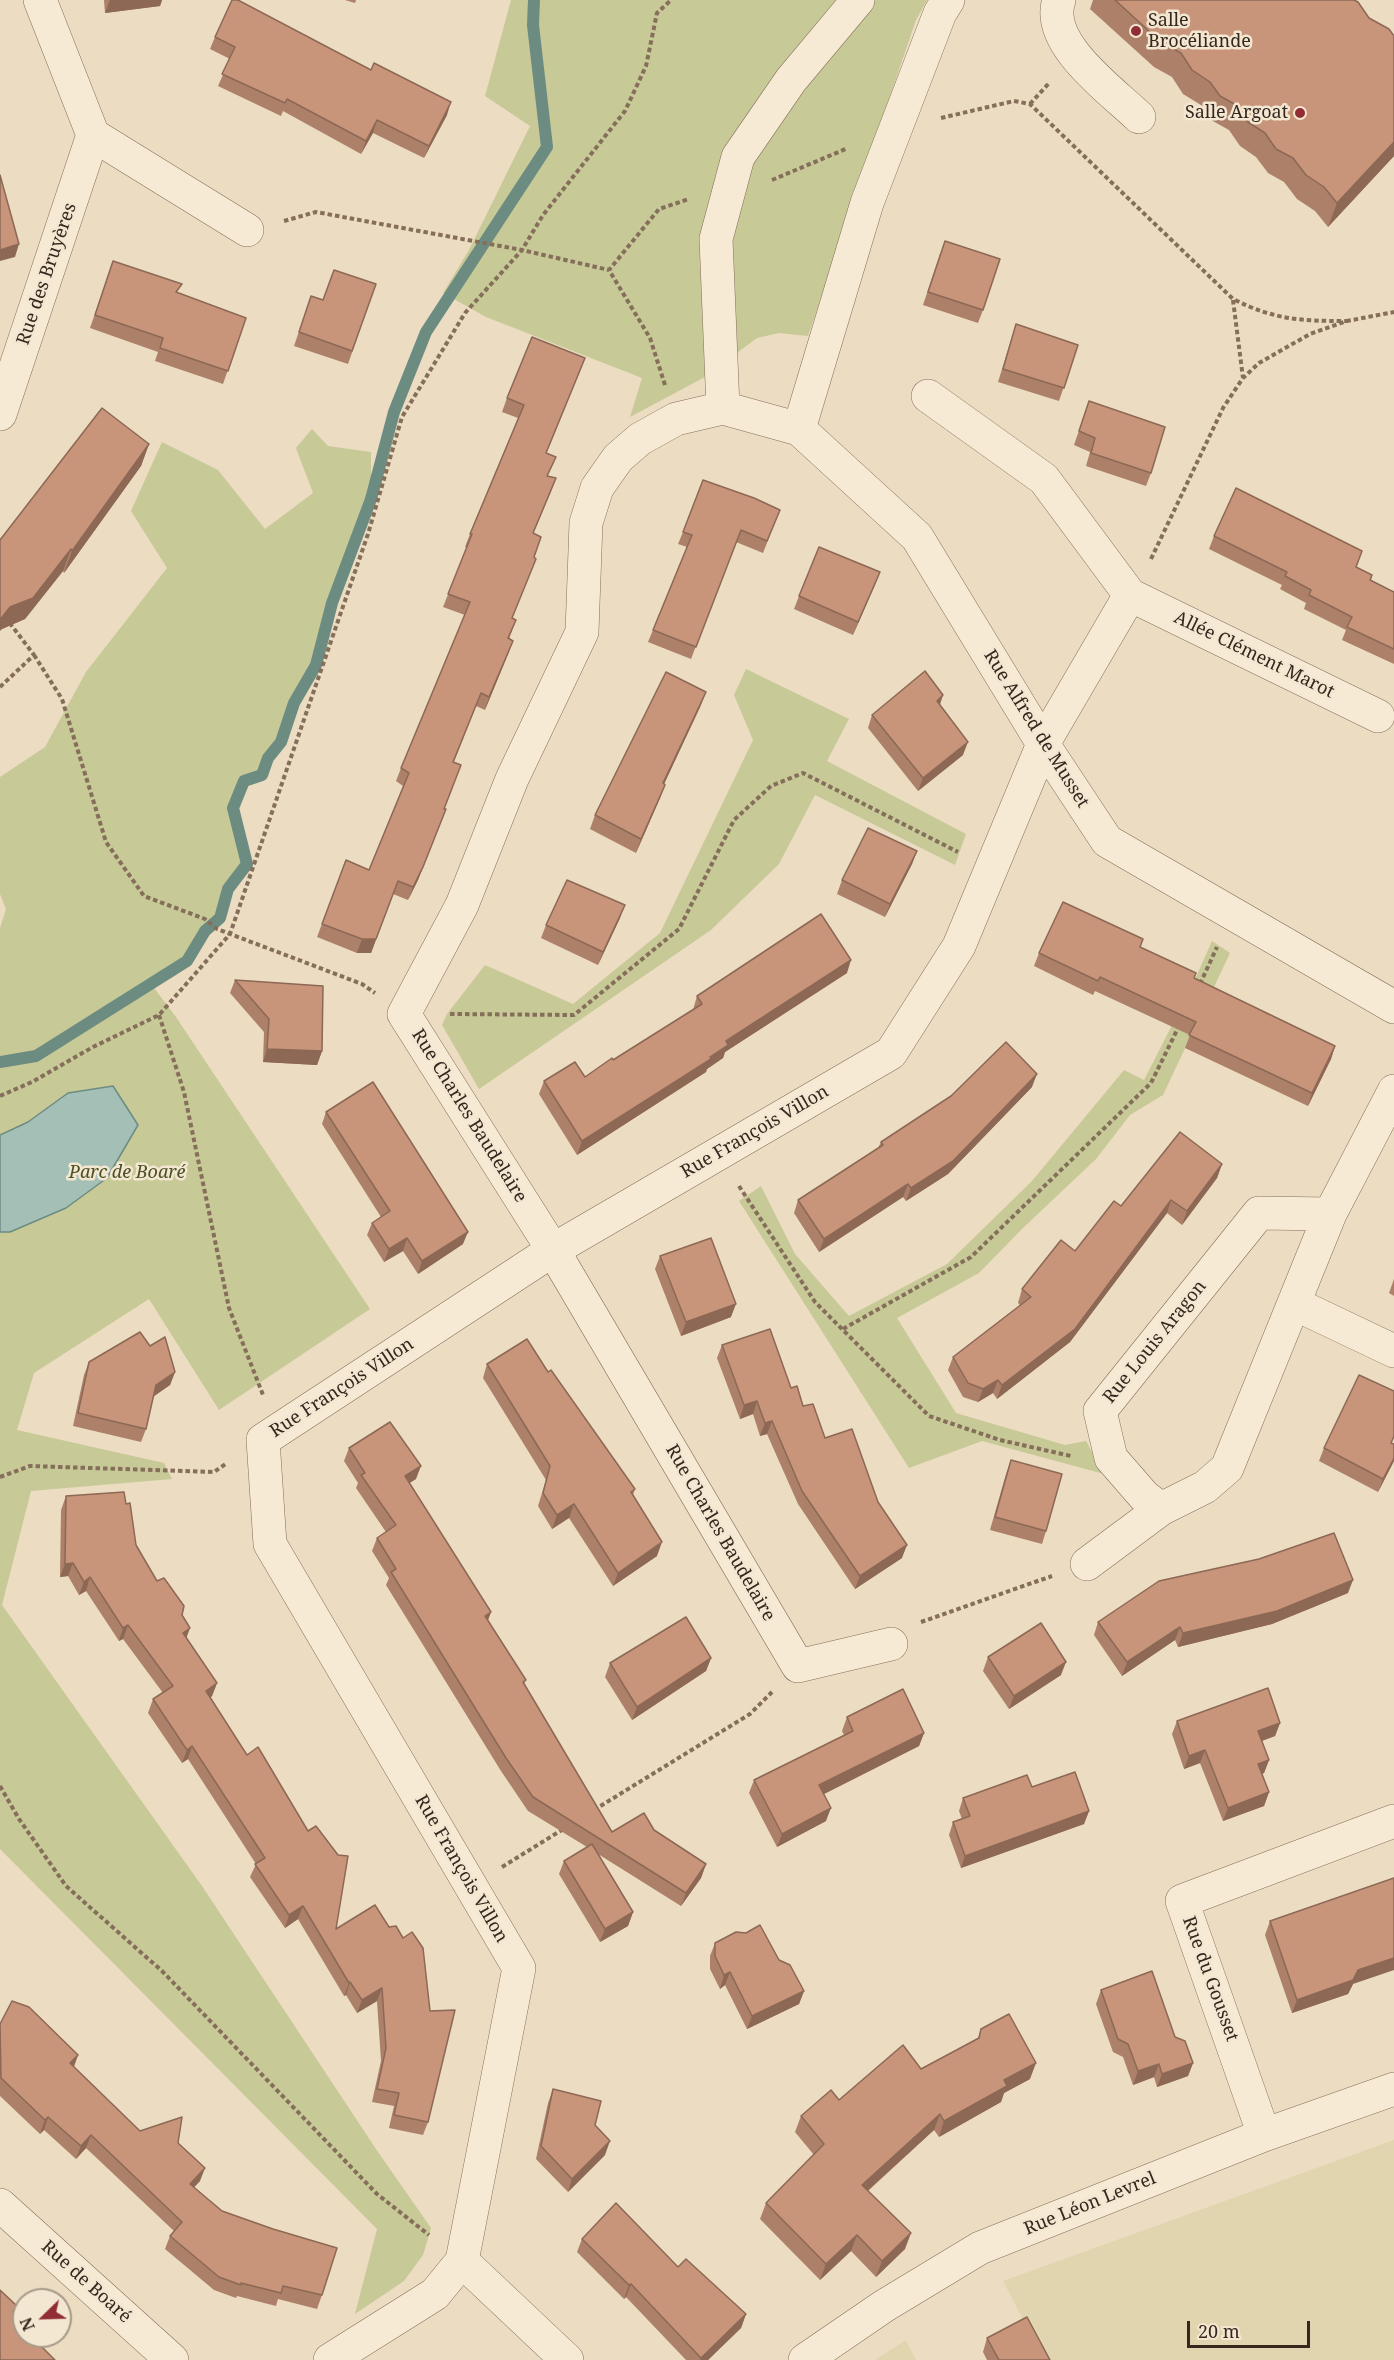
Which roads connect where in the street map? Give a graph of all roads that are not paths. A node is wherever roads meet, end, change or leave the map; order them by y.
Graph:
1 (40, 0) edge
2 (858, 0) edge
3 (948, 0) edge
4 (1059, 0) edge
5 (1139, 117) dead end
6 (93, 135) junction
7 (247, 230) road end
8 (928, 396) dead end
9 (723, 408) junction
10 (0, 414) edge
11 (799, 429) junction
12 (1130, 595) junction
13 (1378, 716) dead end
14 (1043, 744) junction
15 (1394, 1007) edge
16 (1394, 1091) edge
17 (1330, 1214) junction
18 (553, 1250) junction
19 (1295, 1304) junction
20 (1394, 1351) edge
21 (1161, 1509) junction
22 (1087, 1564) road end
23 (891, 1644) road end
24 (1394, 1821) edge
25 (1394, 2089) edge
26 (1264, 2135) junction
27 (0, 2205) edge
28 (462, 2261) junction
29 (172, 2360) edge
30 (330, 2360) edge
31 (567, 2360) edge
32 (805, 2360) edge

1 - 6 street
2 - 9 street
3 - 11 street
4 - 5 street
6 - 7 street
6 - 10 street, Rue des Bruyères
8 - 12 street, Allée Clément Marot
9 - 11 street, Rue Alfred de Musset
9 - 18 street, Rue Charles Baudelaire
11 - 14 street, Rue Alfred de Musset
12 - 13 street, Allée Clément Marot
12 - 14 street
14 - 15 street, Rue Alfred de Musset
14 - 18 street, Rue François Villon
16 - 17 street
17 - 19 street
17 - 21 street, Rue Louis Aragon
18 - 23 street, Rue Charles Baudelaire
18 - 28 street, Rue François Villon
19 - 20 street
19 - 21 street
21 - 22 street
24 - 26 street, Rue du Gousset
25 - 26 street, Rue Léon Levrel
26 - 32 street, Rue Léon Levrel
27 - 29 street, Rue de Boaré
28 - 30 street
28 - 31 street

